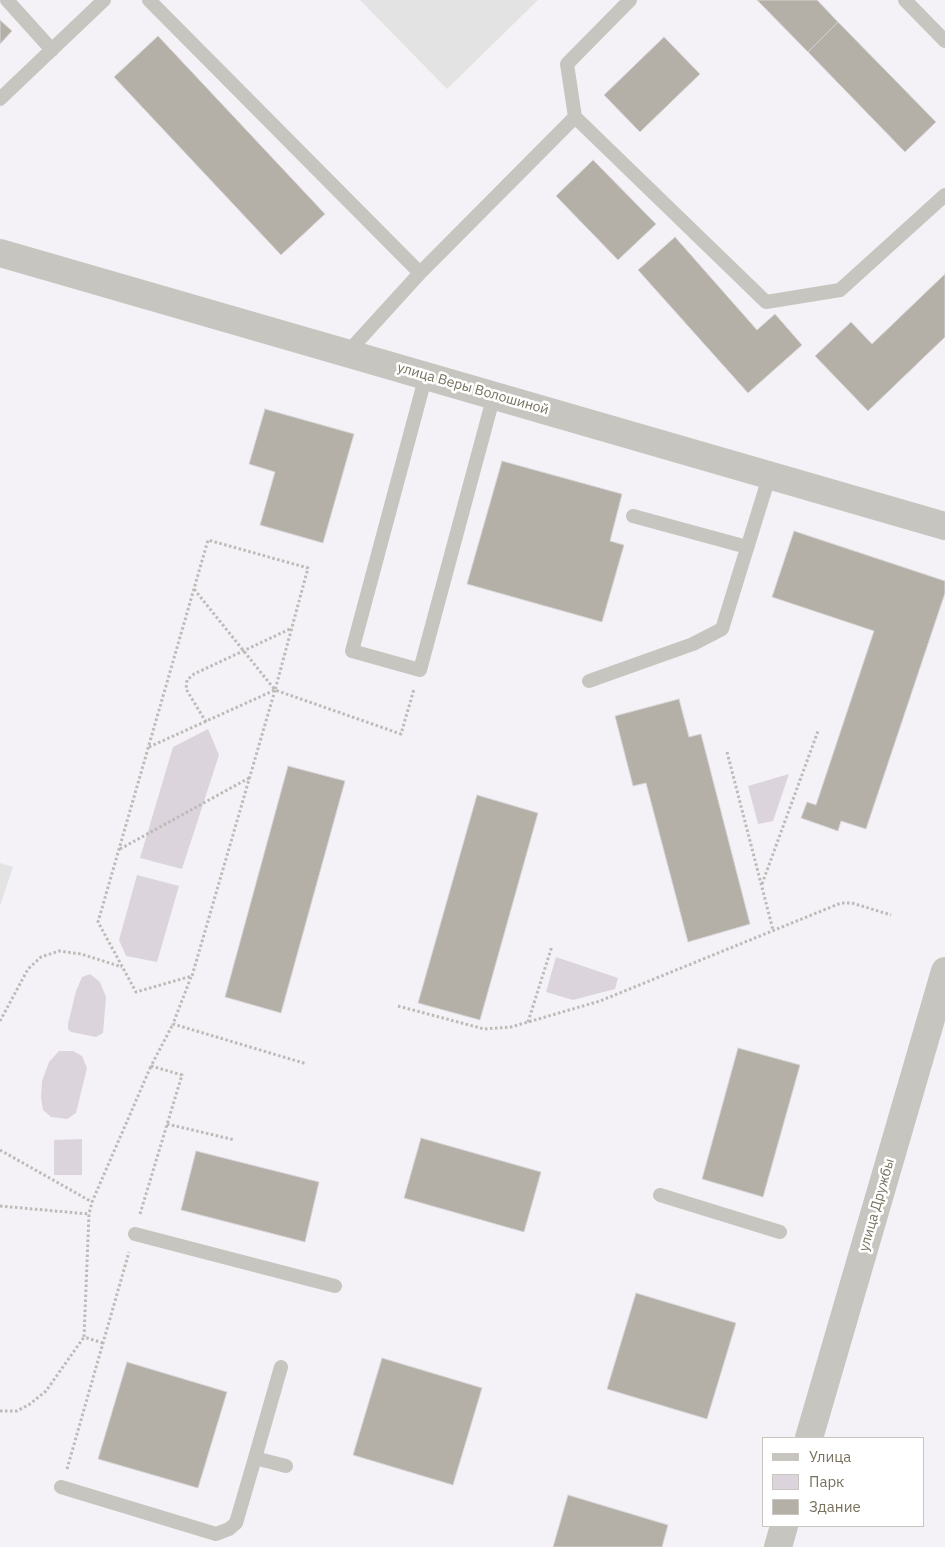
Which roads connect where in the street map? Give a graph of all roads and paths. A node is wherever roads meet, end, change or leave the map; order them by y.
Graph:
1 (7, 0) edge
2 (104, 0) edge
3 (149, 0) edge
4 (630, 0) edge
5 (905, 0) edge
6 (945, 41) edge
7 (52, 50) junction
8 (0, 99) edge
9 (575, 117) junction
10 (945, 195) edge
11 (0, 253) edge
12 (420, 273) junction
13 (348, 352) junction
14 (426, 375) junction
15 (494, 395) junction
16 (770, 474) junction
17 (633, 516) dead end
18 (945, 526) edge
19 (747, 547) junction
20 (194, 589) junction
21 (292, 628) junction
22 (244, 651) junction
23 (420, 670) junction
24 (589, 681) dead end
25 (275, 690) junction
26 (206, 722) junction
27 (818, 730) dead end
28 (148, 748) junction
29 (727, 752) dead end
30 (249, 778) junction
31 (119, 849) junction
32 (761, 884) junction
33 (891, 915) dead end
34 (773, 931) junction
35 (552, 946) dead end
36 (122, 967) junction
37 (945, 971) edge
38 (192, 976) junction
39 (398, 1006) dead end
40 (0, 1021) edge
41 (528, 1022) junction
42 (172, 1024) junction
43 (307, 1064) dead end
44 (151, 1066) junction
45 (167, 1124) junction
46 (234, 1140) dead end
47 (0, 1150) edge
48 (660, 1195) dead end
49 (92, 1202) junction
50 (0, 1206) edge
51 (89, 1214) junction
52 (780, 1232) dead end
53 (134, 1234) junction
54 (335, 1286) dead end
55 (84, 1337) junction
56 (103, 1343) junction
57 (281, 1367) dead end
58 (0, 1411) edge
59 (809, 1437) edge
60 (255, 1458) junction
61 (286, 1466) dead end
62 (61, 1487) joint
63 (784, 1527) edge
64 (778, 1547) edge

1 - 7 lane
2 - 7 lane
3 - 12 lane
4 - 9 lane
5 - 6 lane
7 - 8 lane
9 - 10 lane
9 - 12 lane
11 - 13 street, улица Веры Волошиной
12 - 13 lane
13 - 14 street, улица Веры Волошиной
14 - 15 street, улица Веры Волошиной
14 - 23 lane
15 - 16 street, улица Веры Волошиной
15 - 23 lane
16 - 18 street, улица Веры Волошиной
16 - 19 lane
17 - 19 lane
19 - 24 lane
20 - 21 path
20 - 22 path
20 - 28 path
21 - 22 path
21 - 25 path
22 - 25 path
22 - 26 path
23 - 25 path
25 - 26 path
25 - 30 path
26 - 28 path
27 - 32 path
28 - 31 path
29 - 32 path
30 - 31 path
30 - 38 path
31 - 36 path
32 - 34 path
33 - 34 path
34 - 41 path
35 - 41 path
36 - 38 path
36 - 40 path
37 - 59 street, улица Дружбы
38 - 42 path
39 - 41 path
42 - 43 path
42 - 44 path
44 - 45 path
44 - 49 path
45 - 46 path
45 - 53 path
47 - 49 path
48 - 52 lane
49 - 51 path
50 - 51 path
51 - 55 path
53 - 54 lane
53 - 56 path
55 - 56 path
55 - 58 path
56 - 62 path
57 - 60 lane
60 - 61 lane
60 - 62 lane
63 - 64 street

